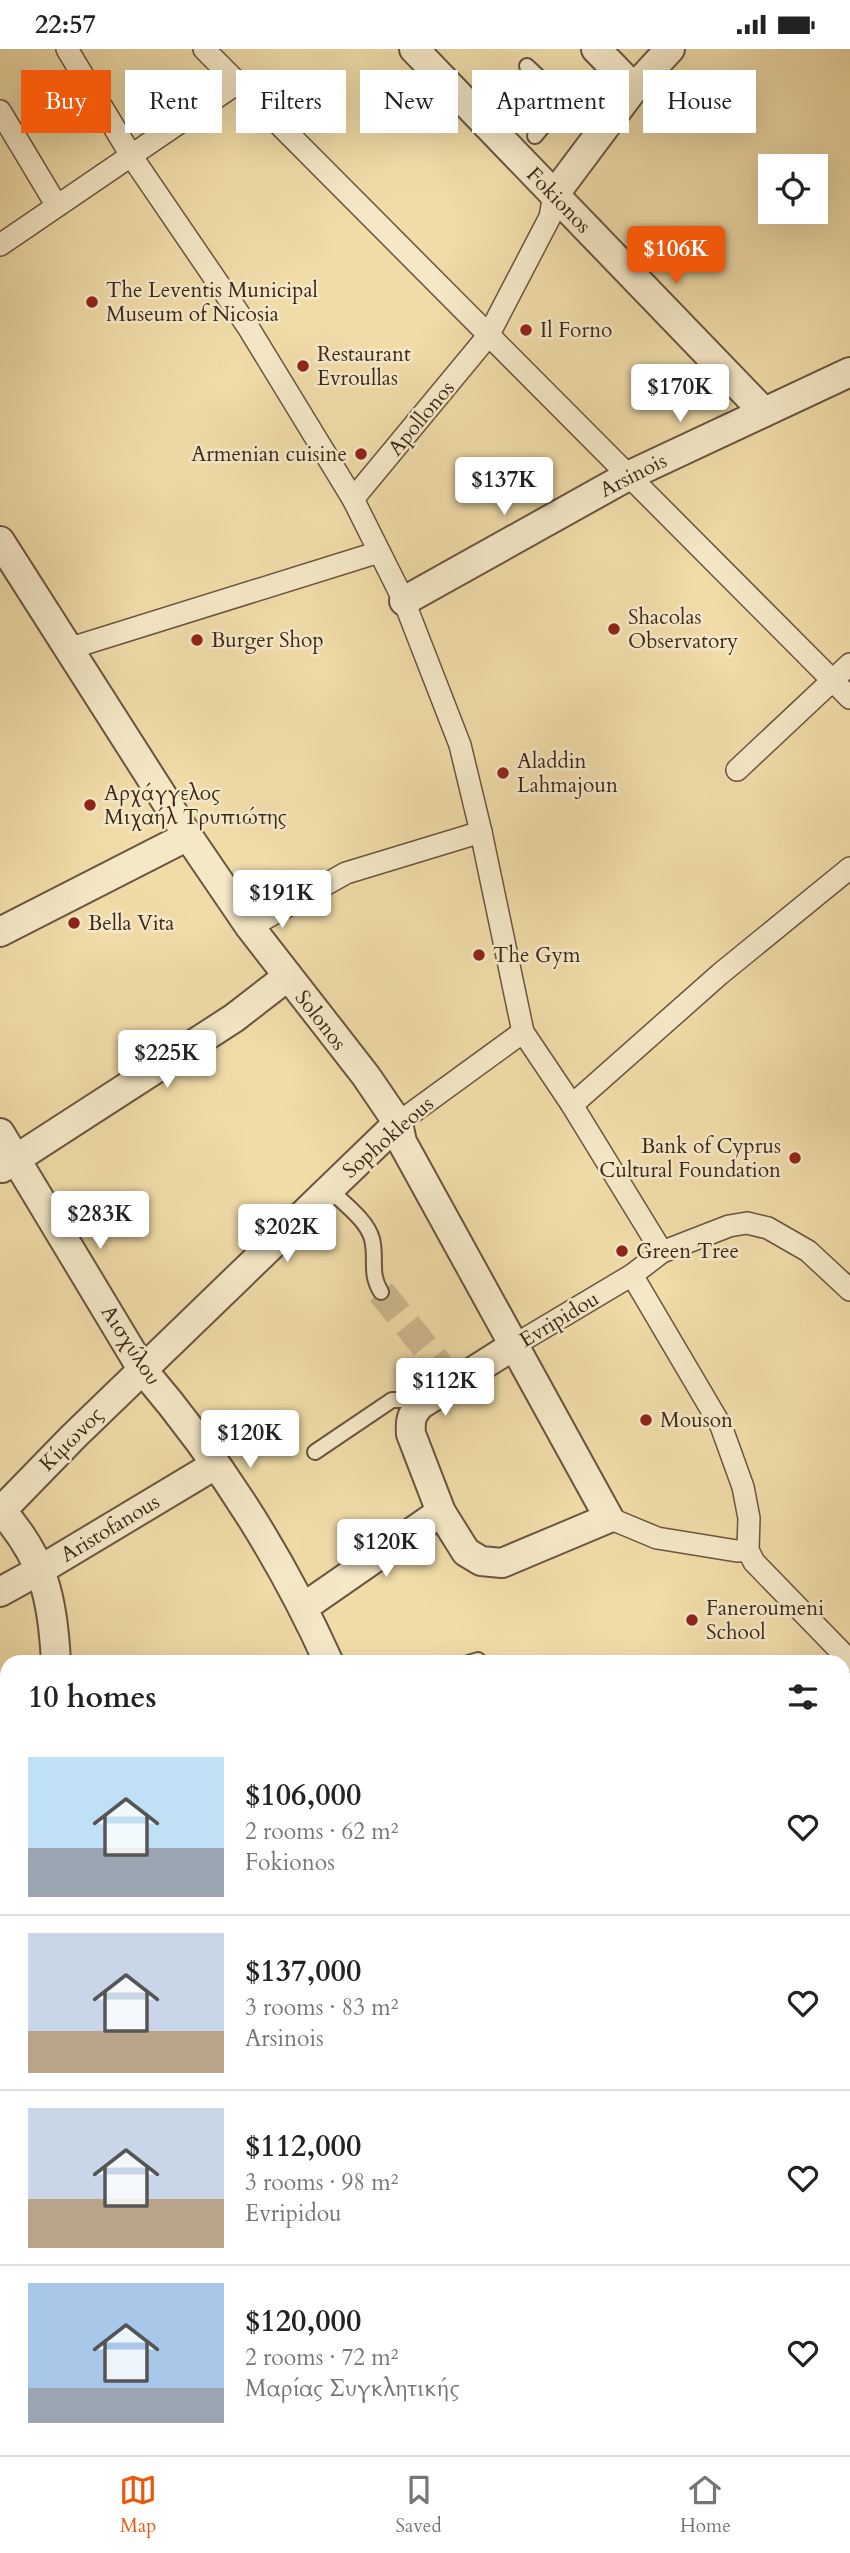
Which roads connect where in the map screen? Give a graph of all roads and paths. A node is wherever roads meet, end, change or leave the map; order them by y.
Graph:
1 (67, 49) edge
2 (204, 49) edge
3 (414, 49) edge
4 (596, 49) edge
5 (670, 49) edge
6 (527, 66) dead end
7 (531, 70) edge
8 (236, 79) edge
9 (236, 84) edge
10 (634, 88) junction
11 (629, 95) edge
12 (0, 111) edge
13 (289, 133) edge
14 (537, 133) edge
15 (600, 133) edge
16 (535, 136) dead end
17 (132, 157) junction
18 (554, 195) junction
19 (57, 206) junction
20 (0, 245) edge
21 (488, 337) junction
22 (850, 372) edge
23 (759, 413) junction
24 (628, 476) junction
25 (353, 499) junction
26 (0, 541) edge
27 (379, 552) junction
28 (404, 601) junction
29 (71, 648) junction
30 (850, 664) edge
31 (832, 679) junction
32 (850, 698) edge
33 (737, 770) dead end
34 (481, 832) junction
35 (188, 836) junction
36 (850, 868) edge
37 (250, 927) junction
38 (0, 932) edge
39 (287, 977) junction
40 (523, 1032) junction
41 (572, 1105) junction
42 (398, 1123) junction
43 (0, 1133) edge
44 (8, 1164) edge
45 (330, 1189) junction
46 (662, 1252) junction
47 (632, 1275) junction
48 (850, 1290) edge
49 (381, 1292) tunnel mouth
50 (513, 1346) junction
51 (142, 1370) junction
52 (420, 1405) junction
53 (315, 1452) dead end
54 (215, 1465) junction
55 (1, 1510) edge
56 (441, 1512) junction
57 (609, 1518) junction
58 (748, 1550) junction
59 (40, 1570) junction
60 (0, 1592) edge
61 (304, 1607) junction
62 (55, 1655) edge
63 (325, 1655) edge
64 (844, 1655) edge

1 - 17 street
2 - 8 street
3 - 18 street, Fokionos
4 - 10 street
5 - 10 street
6 - 7 lane
9 - 17 street
10 - 11 street
12 - 19 street
13 - 21 street
14 - 16 lane
15 - 18 street
17 - 19 street
17 - 25 street
18 - 21 street, Apollonos
18 - 23 street, Fokionos
19 - 20 street
21 - 24 street
21 - 25 street, Apollonos
22 - 23 street, Arsinois
23 - 24 street, Arsinois
24 - 28 street, Arsinois
24 - 31 street
25 - 27 street
26 - 29 street, Solonos
27 - 28 street
27 - 29 street
28 - 34 street
29 - 35 street, Solonos
30 - 31 street
31 - 32 street
31 - 33 street
34 - 37 street
34 - 40 street
35 - 37 street, Solonos
35 - 38 street
36 - 41 street
37 - 39 street, Solonos
39 - 42 street, Solonos
39 - 44 street
40 - 41 street
40 - 42 street, Sophokleous
41 - 46 street
42 - 45 street, Sophokleous
42 - 50 street, Solonos
43 - 44 street, Αισχύλου
44 - 51 street, Αισχύλου
45 - 49 lane
45 - 51 street, Sophokleous
46 - 47 street, Evripidou
46 - 48 street, Evripidou
47 - 50 street, Evripidou
47 - 58 street
50 - 52 street, Evripidou
50 - 57 street, Solonos
51 - 54 street, Αισχύλου
51 - 55 street, Κίμωνος
52 - 53 lane
52 - 56 street
54 - 59 street, Aristofanous
54 - 61 street, Αισχύλου
55 - 59 street
56 - 57 street
56 - 61 street
57 - 58 street
58 - 64 street
59 - 60 street, Aristofanous
59 - 62 street
61 - 63 street, Αισχύλου

